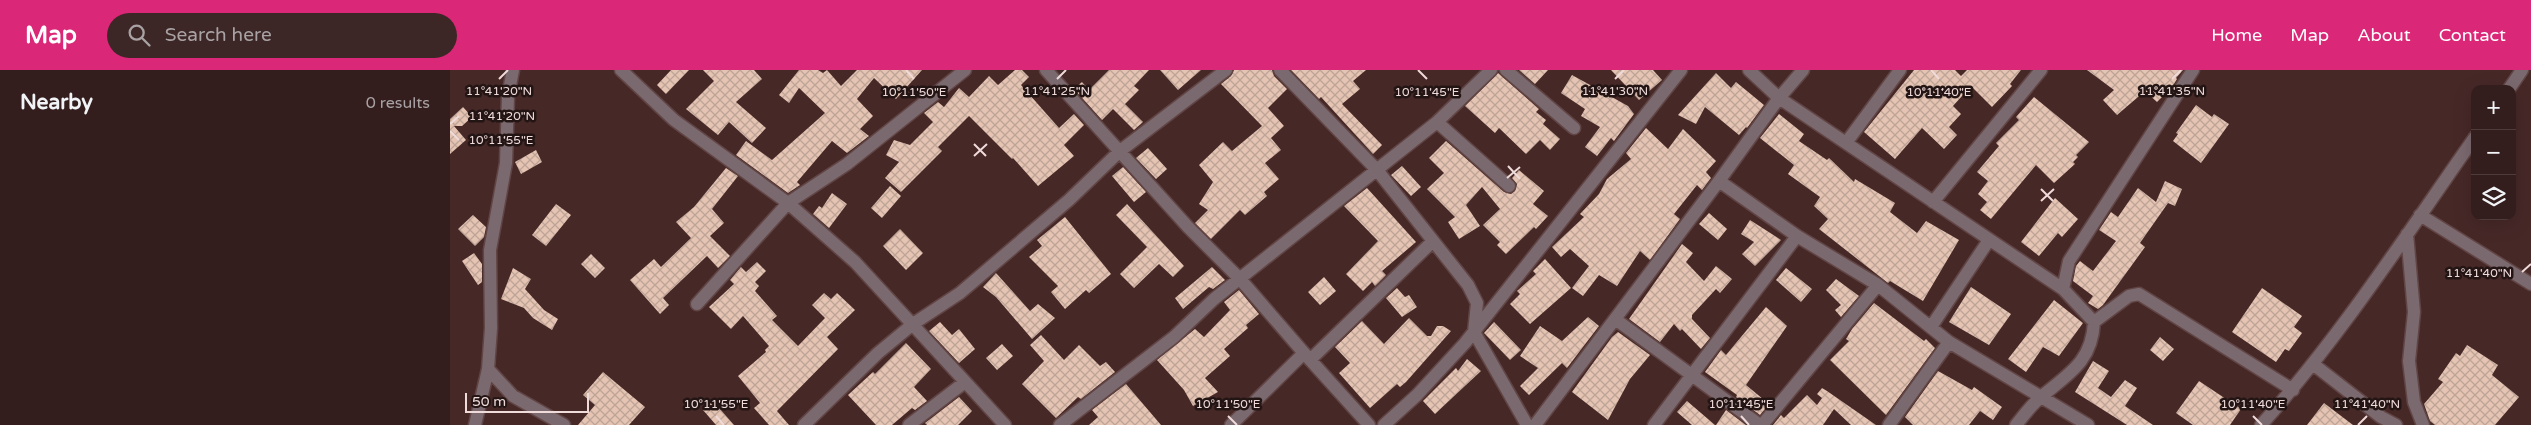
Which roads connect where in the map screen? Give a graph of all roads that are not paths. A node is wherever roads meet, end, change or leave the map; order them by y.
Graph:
1 (513, 70) edge
2 (621, 70) edge
3 (964, 70) edge
4 (1046, 70) edge
5 (1226, 70) edge
6 (1280, 70) edge
7 (1491, 70) edge
8 (1506, 70) edge
9 (1681, 70) edge
10 (1749, 70) edge
11 (1803, 70) edge
12 (1900, 70) edge
13 (2041, 70) edge
14 (2193, 70) edge
15 (2522, 70) edge
16 (2512, 85) edge
17 (1779, 98) junction
18 (1437, 122) junction
19 (1574, 128) dead end
20 (1846, 143) junction
21 (2471, 143) edge
22 (1120, 151) junction
23 (1377, 170) junction
24 (1719, 181) junction
25 (1509, 186) dead end
26 (1933, 202) junction
27 (788, 204) junction
28 (2420, 215) junction
29 (2407, 234) junction
30 (1797, 236) junction
31 (1989, 240) junction
32 (1433, 241) junction
33 (1240, 279) junction
34 (2531, 284) edge
35 (1878, 285) junction
36 (2063, 289) junction
37 (697, 304) dead end
38 (1615, 319) junction
39 (2094, 322) junction
40 (913, 324) junction
41 (1931, 327) junction
42 (1474, 332) junction
43 (1949, 342) junction
44 (1307, 357) junction
45 (2313, 364) junction
46 (488, 369) junction
47 (1692, 374) junction
48 (964, 382) junction
49 (2293, 390) junction
50 (2040, 397) junction
51 (475, 425) edge
52 (564, 425) edge
53 (804, 425) edge
54 (908, 425) edge
55 (1005, 425) edge
56 (1060, 425) edge
57 (1231, 425) edge
58 (1369, 425) edge
59 (1384, 425) edge
60 (1527, 425) edge
61 (1535, 425) edge
62 (1654, 425) edge
63 (1761, 425) edge
64 (1889, 425) edge
65 (2016, 425) edge
66 (2088, 425) edge
67 (2262, 425) edge
68 (2396, 425) edge
69 (2424, 425) edge

1 - 46 street
2 - 27 street
3 - 27 street
4 - 22 street
5 - 22 street
6 - 23 street
7 - 18 street
8 - 19 street
9 - 42 street
10 - 17 street
11 - 17 street
12 - 20 street
13 - 26 street
14 - 36 street
15 - 16 street
17 - 20 street
17 - 24 street
18 - 23 street
18 - 25 street
20 - 26 street
21 - 28 street
22 - 33 street
22 - 40 street
23 - 32 street
23 - 33 street
24 - 30 street
24 - 38 street
26 - 31 street
27 - 37 street
27 - 40 street
28 - 29 street
28 - 34 street
29 - 45 street
29 - 69 street
30 - 35 street
30 - 47 street
31 - 36 street
31 - 41 street
32 - 42 street
32 - 44 street
33 - 44 street
33 - 56 street
35 - 41 street
35 - 63 street
36 - 39 street
38 - 47 street
38 - 61 street
39 - 49 street
39 - 50 street
40 - 48 street
40 - 53 street
41 - 43 street
42 - 59 street
42 - 60 street
43 - 50 street
43 - 64 street
44 - 57 street
44 - 58 street
45 - 49 street
45 - 68 street
46 - 51 street
46 - 52 street
47 - 62 street
47 - 63 street
48 - 54 street
48 - 55 street
49 - 67 street
50 - 65 street
50 - 66 street

